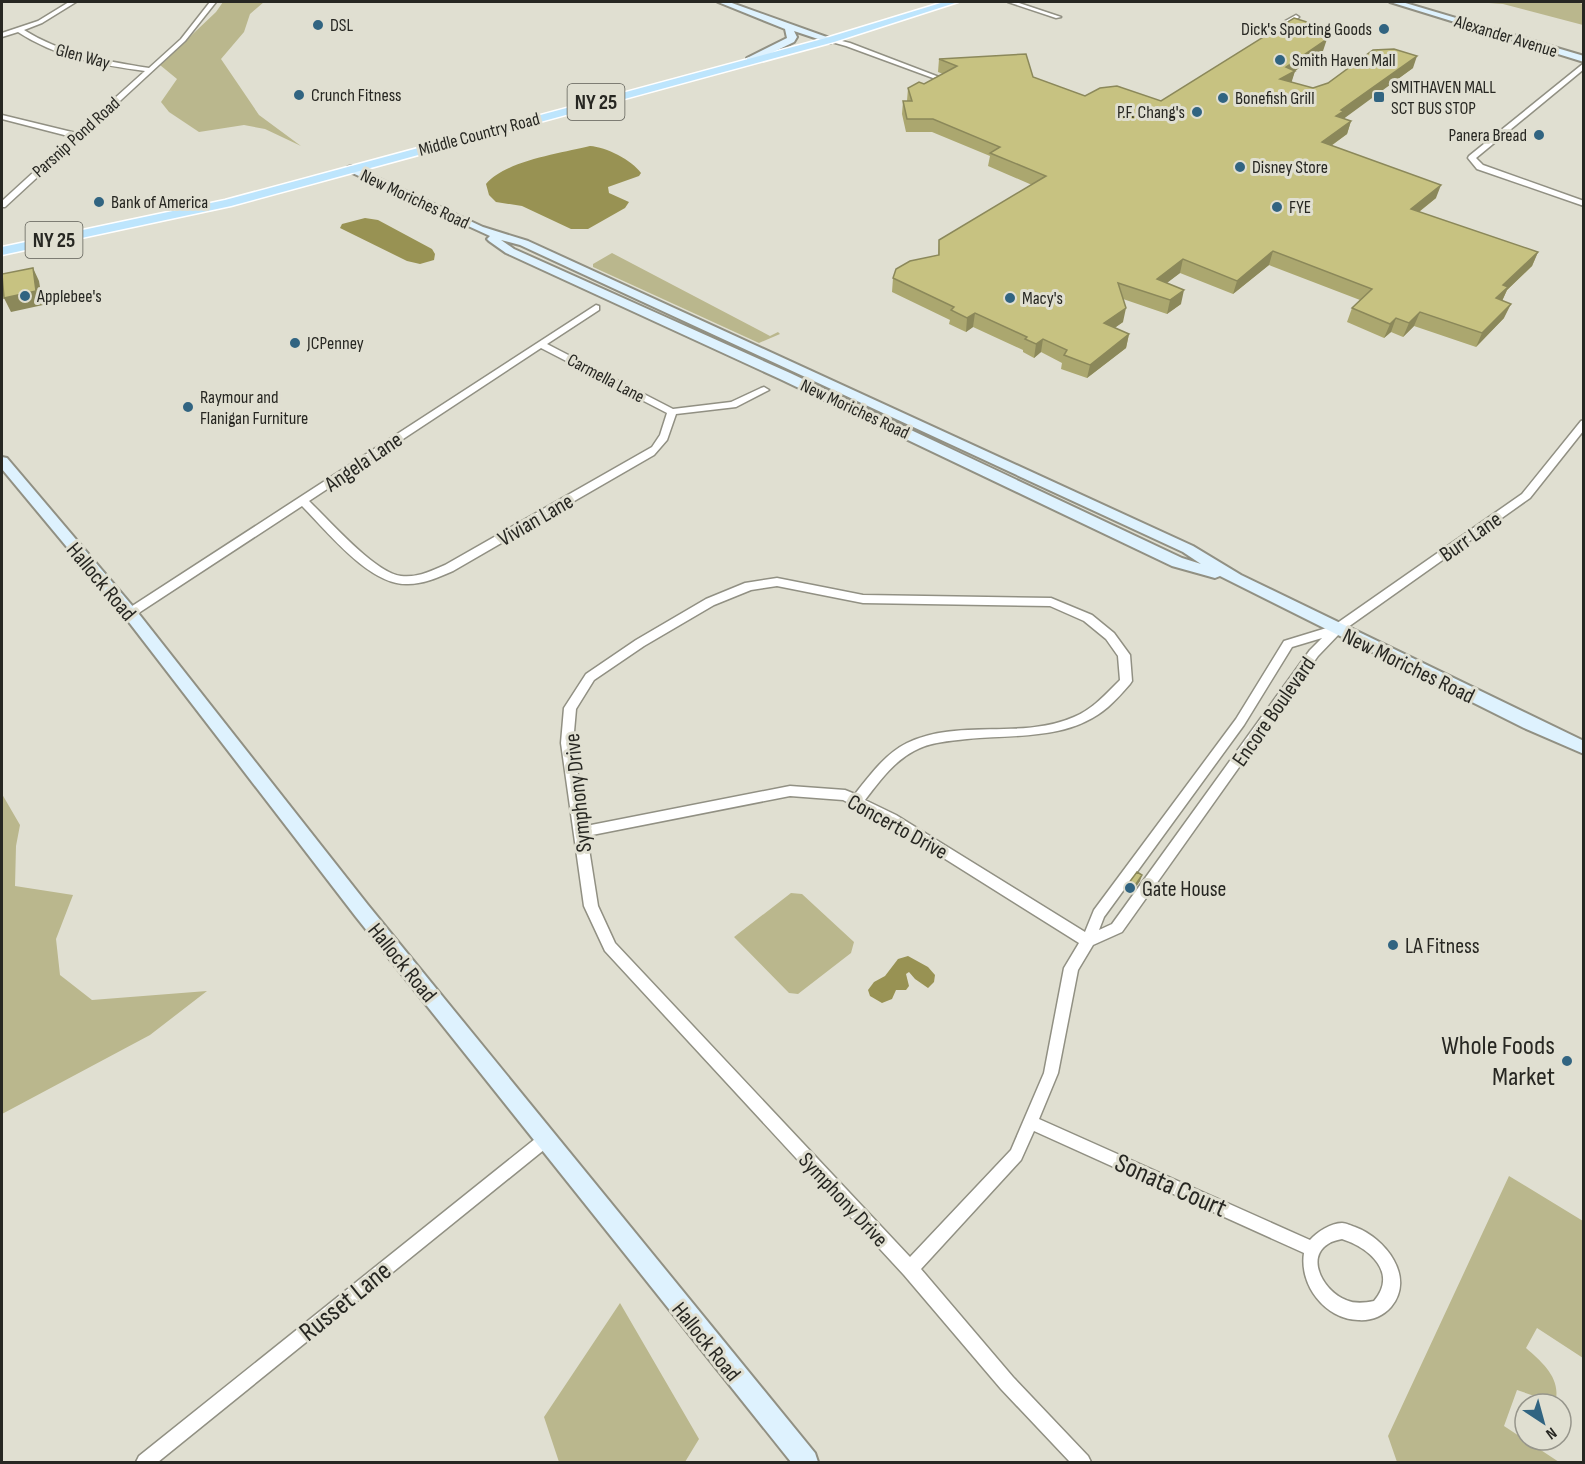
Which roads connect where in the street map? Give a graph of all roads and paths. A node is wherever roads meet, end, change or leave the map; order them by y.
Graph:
1 (73, 2) edge
2 (213, 2) edge
3 (722, 2) edge
4 (953, 2) edge
5 (1011, 2) edge
6 (1394, 2) edge
7 (1058, 17) dead end
8 (1296, 17) edge
9 (780, 22) junction
10 (1283, 24) edge
11 (20, 30) junction
12 (2, 35) edge
13 (832, 41) junction
14 (1584, 59) edge
15 (750, 60) junction
16 (1584, 65) edge
17 (151, 70) junction
18 (932, 79) edge
19 (2, 117) edge
20 (77, 136) junction
21 (352, 169) junction
22 (1584, 204) edge
23 (2, 205) edge
24 (2, 251) edge
25 (596, 308) dead end
26 (540, 344) junction
27 (764, 390) dead end
28 (672, 412) junction
29 (1584, 423) edge
30 (2, 461) edge
31 (303, 501) junction
32 (130, 614) junction
33 (1337, 629) junction
34 (1584, 748) edge
35 (857, 801) junction
36 (579, 831) junction
37 (1088, 941) junction
38 (1030, 1122) junction
39 (545, 1140) junction
40 (1312, 1249) junction
41 (910, 1269) junction
42 (145, 1462) edge
43 (806, 1462) edge
44 (1082, 1462) edge

1 - 11 street
2 - 17 street, Parsnip Pond Road
3 - 9 street
4 - 13 main road, Middle Country Road / NY 25
5 - 7 street
6 - 14 street, Alexander Avenue
8 - 10 street
9 - 13 street
9 - 15 street
11 - 12 street
11 - 17 street, Glen Way
13 - 15 main road, Middle Country Road / NY 25
13 - 18 street
15 - 21 main road, Middle Country Road / NY 25
16 - 22 street
17 - 20 street, Parsnip Pond Road
19 - 20 street
20 - 23 street, Parsnip Pond Road
21 - 24 main road, Middle Country Road / NY 25
21 - 33 street, New Moriches Road
25 - 26 street, Angela Lane
26 - 28 street, Carmella Lane
26 - 31 street, Angela Lane
27 - 28 street
28 - 31 street, Vivian Lane
29 - 33 street, Burr Lane
30 - 32 street, Hallock Road
31 - 32 street, Angela Lane
32 - 39 street, Hallock Road
33 - 34 street, New Moriches Road
33 - 37 street, Encore Boulevard
33 - 37 street, Encore Boulevard
35 - 36 street, Concerto Drive
35 - 36 street, Symphony Drive
35 - 37 street, Concerto Drive
36 - 41 street, Symphony Drive
37 - 38 street, Encore Boulevard
38 - 40 street, Sonata Court
38 - 41 street, Encore Boulevard
39 - 42 street, Russet Lane
39 - 43 street, Hallock Road
40 - 40 street
41 - 44 street, Symphony Drive

